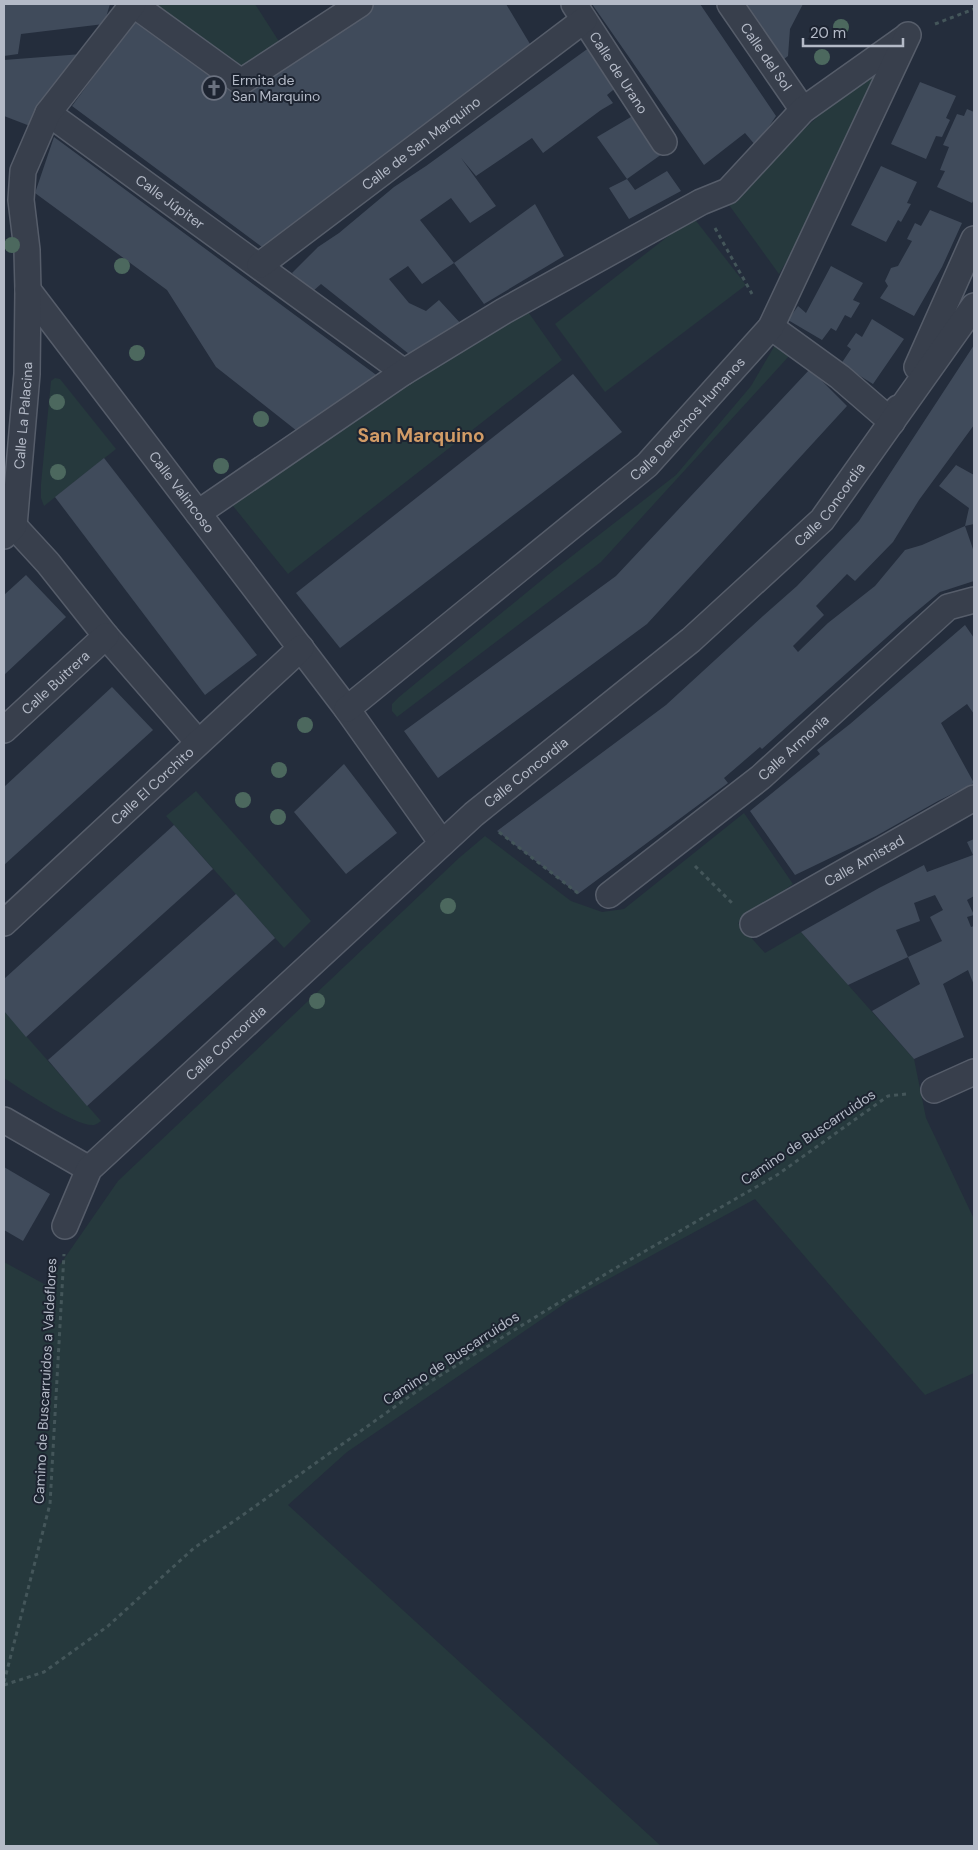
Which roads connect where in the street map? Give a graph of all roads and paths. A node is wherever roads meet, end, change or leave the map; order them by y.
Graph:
1 (133, 4) edge
2 (360, 4) edge
3 (730, 4) edge
4 (974, 9) edge
5 (579, 12) edge
6 (908, 35) junction
7 (803, 110) junction
8 (48, 113) junction
9 (664, 142) dead end
10 (701, 202) junction
11 (974, 240) edge
12 (260, 265) junction
13 (28, 290) junction
14 (964, 294) edge
15 (974, 306) edge
16 (771, 327) junction
17 (404, 372) junction
18 (892, 422) junction
19 (198, 512) junction
20 (9, 531) edge
21 (974, 600) edge
22 (106, 636) junction
23 (301, 648) junction
24 (346, 709) junction
25 (4, 730) edge
26 (198, 742) junction
27 (974, 798) edge
28 (474, 814) junction
29 (442, 843) junction
30 (674, 844) junction
31 (609, 895) joint
32 (4, 923) edge
33 (753, 924) joint
34 (974, 1072) edge
35 (934, 1090) joint
36 (4, 1120) edge
37 (89, 1169) junction
38 (65, 1226) joint
39 (4, 1683) edge

1 - 2 street
1 - 8 street
3 - 7 street, Calle del Sol
4 - 6 path
5 - 9 street, Calle de Urano
5 - 12 street, Calle de San Marquino
6 - 7 street
6 - 16 street, Calle Derechos Humanos
7 - 10 street
8 - 12 street, Calle Júpiter
8 - 13 street
10 - 16 path
10 - 17 street
11 - 14 street
12 - 17 street, Calle Júpiter
13 - 19 street, Calle Valincoso
13 - 20 street, Calle La Palacina
14 - 18 street
15 - 18 street, Calle Concordia
16 - 18 street
16 - 24 street, Calle Derechos Humanos
17 - 19 street
18 - 28 street, Calle Concordia
19 - 23 street, Calle Valincoso
20 - 22 street
21 - 30 street, Calle Armonía
22 - 25 street, Calle Buitrera
22 - 26 street
23 - 24 street, Calle Valincoso
23 - 26 street, Calle El Corchito
24 - 29 street, Calle Valincoso
26 - 32 street, Calle El Corchito
27 - 33 street, Calle Amistad
28 - 29 street, Calle Concordia
28 - 31 path
29 - 37 street, Calle Concordia
30 - 31 street, Calle Armonía
30 - 33 path
34 - 35 street
35 - 39 path, Camino de Buscarruidos
36 - 37 street
37 - 38 street, Calle Concordia
38 - 39 path, Camino de Buscarruidos a Valdeflores

